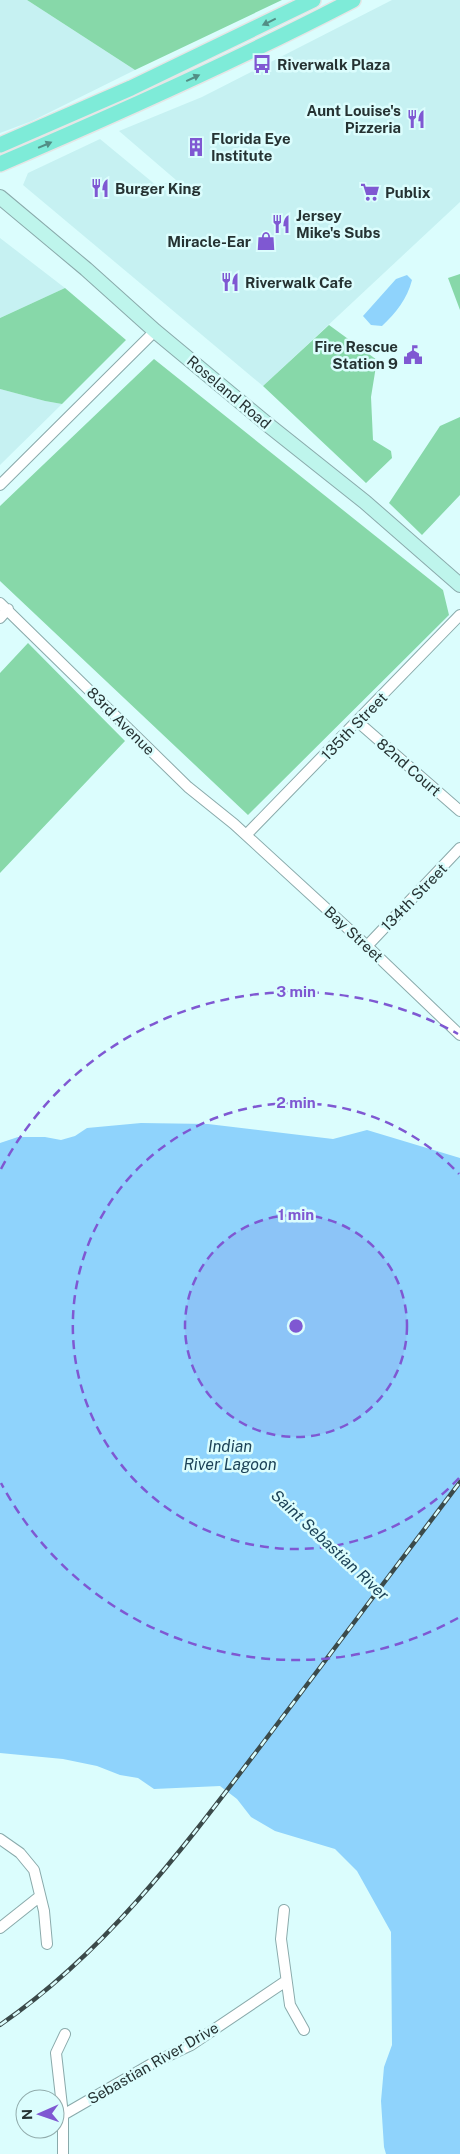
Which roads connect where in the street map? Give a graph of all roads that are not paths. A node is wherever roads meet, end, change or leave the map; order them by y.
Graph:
1 (314, 0) edge
2 (345, 2) edge
3 (294, 30) junction
4 (0, 145) edge
5 (0, 164) edge
6 (0, 197) edge
7 (155, 331) junction
8 (0, 485) edge
9 (460, 585) edge
10 (4, 606) edge
11 (460, 616) edge
12 (0, 618) edge
13 (358, 722) junction
14 (460, 811) edge
15 (246, 835) junction
16 (460, 848) edge
17 (367, 946) junction
18 (460, 1035) edge
19 (0, 1839) edge
20 (39, 1897) junction
21 (284, 1910) dead end
22 (0, 1928) edge
23 (48, 1944) dead end
24 (286, 1981) junction
25 (304, 2030) dead end
26 (65, 2034) dead end
27 (60, 2089) edge
28 (65, 2114) edge
29 (63, 2139) edge
30 (63, 2154) edge

1 - 3 main road
1 -> 4 main road
2 - 3 main road
5 -> 3 main road
6 - 7 main road, Roseland Road
7 - 8 street
7 - 9 main road, Roseland Road
10 - 12 street
10 - 15 street, 83rd Avenue
11 - 13 street, 135th Street
13 - 14 street, 82nd Court
13 - 15 street, 135th Street
15 - 17 street, Bay Street
16 - 17 street, 134th Street
17 - 18 street, Bay Street
19 - 20 street
20 - 22 street
20 - 23 street
21 - 24 street
24 - 25 street
24 - 28 street, Sebastian River Drive
26 - 27 street
29 - 30 street

